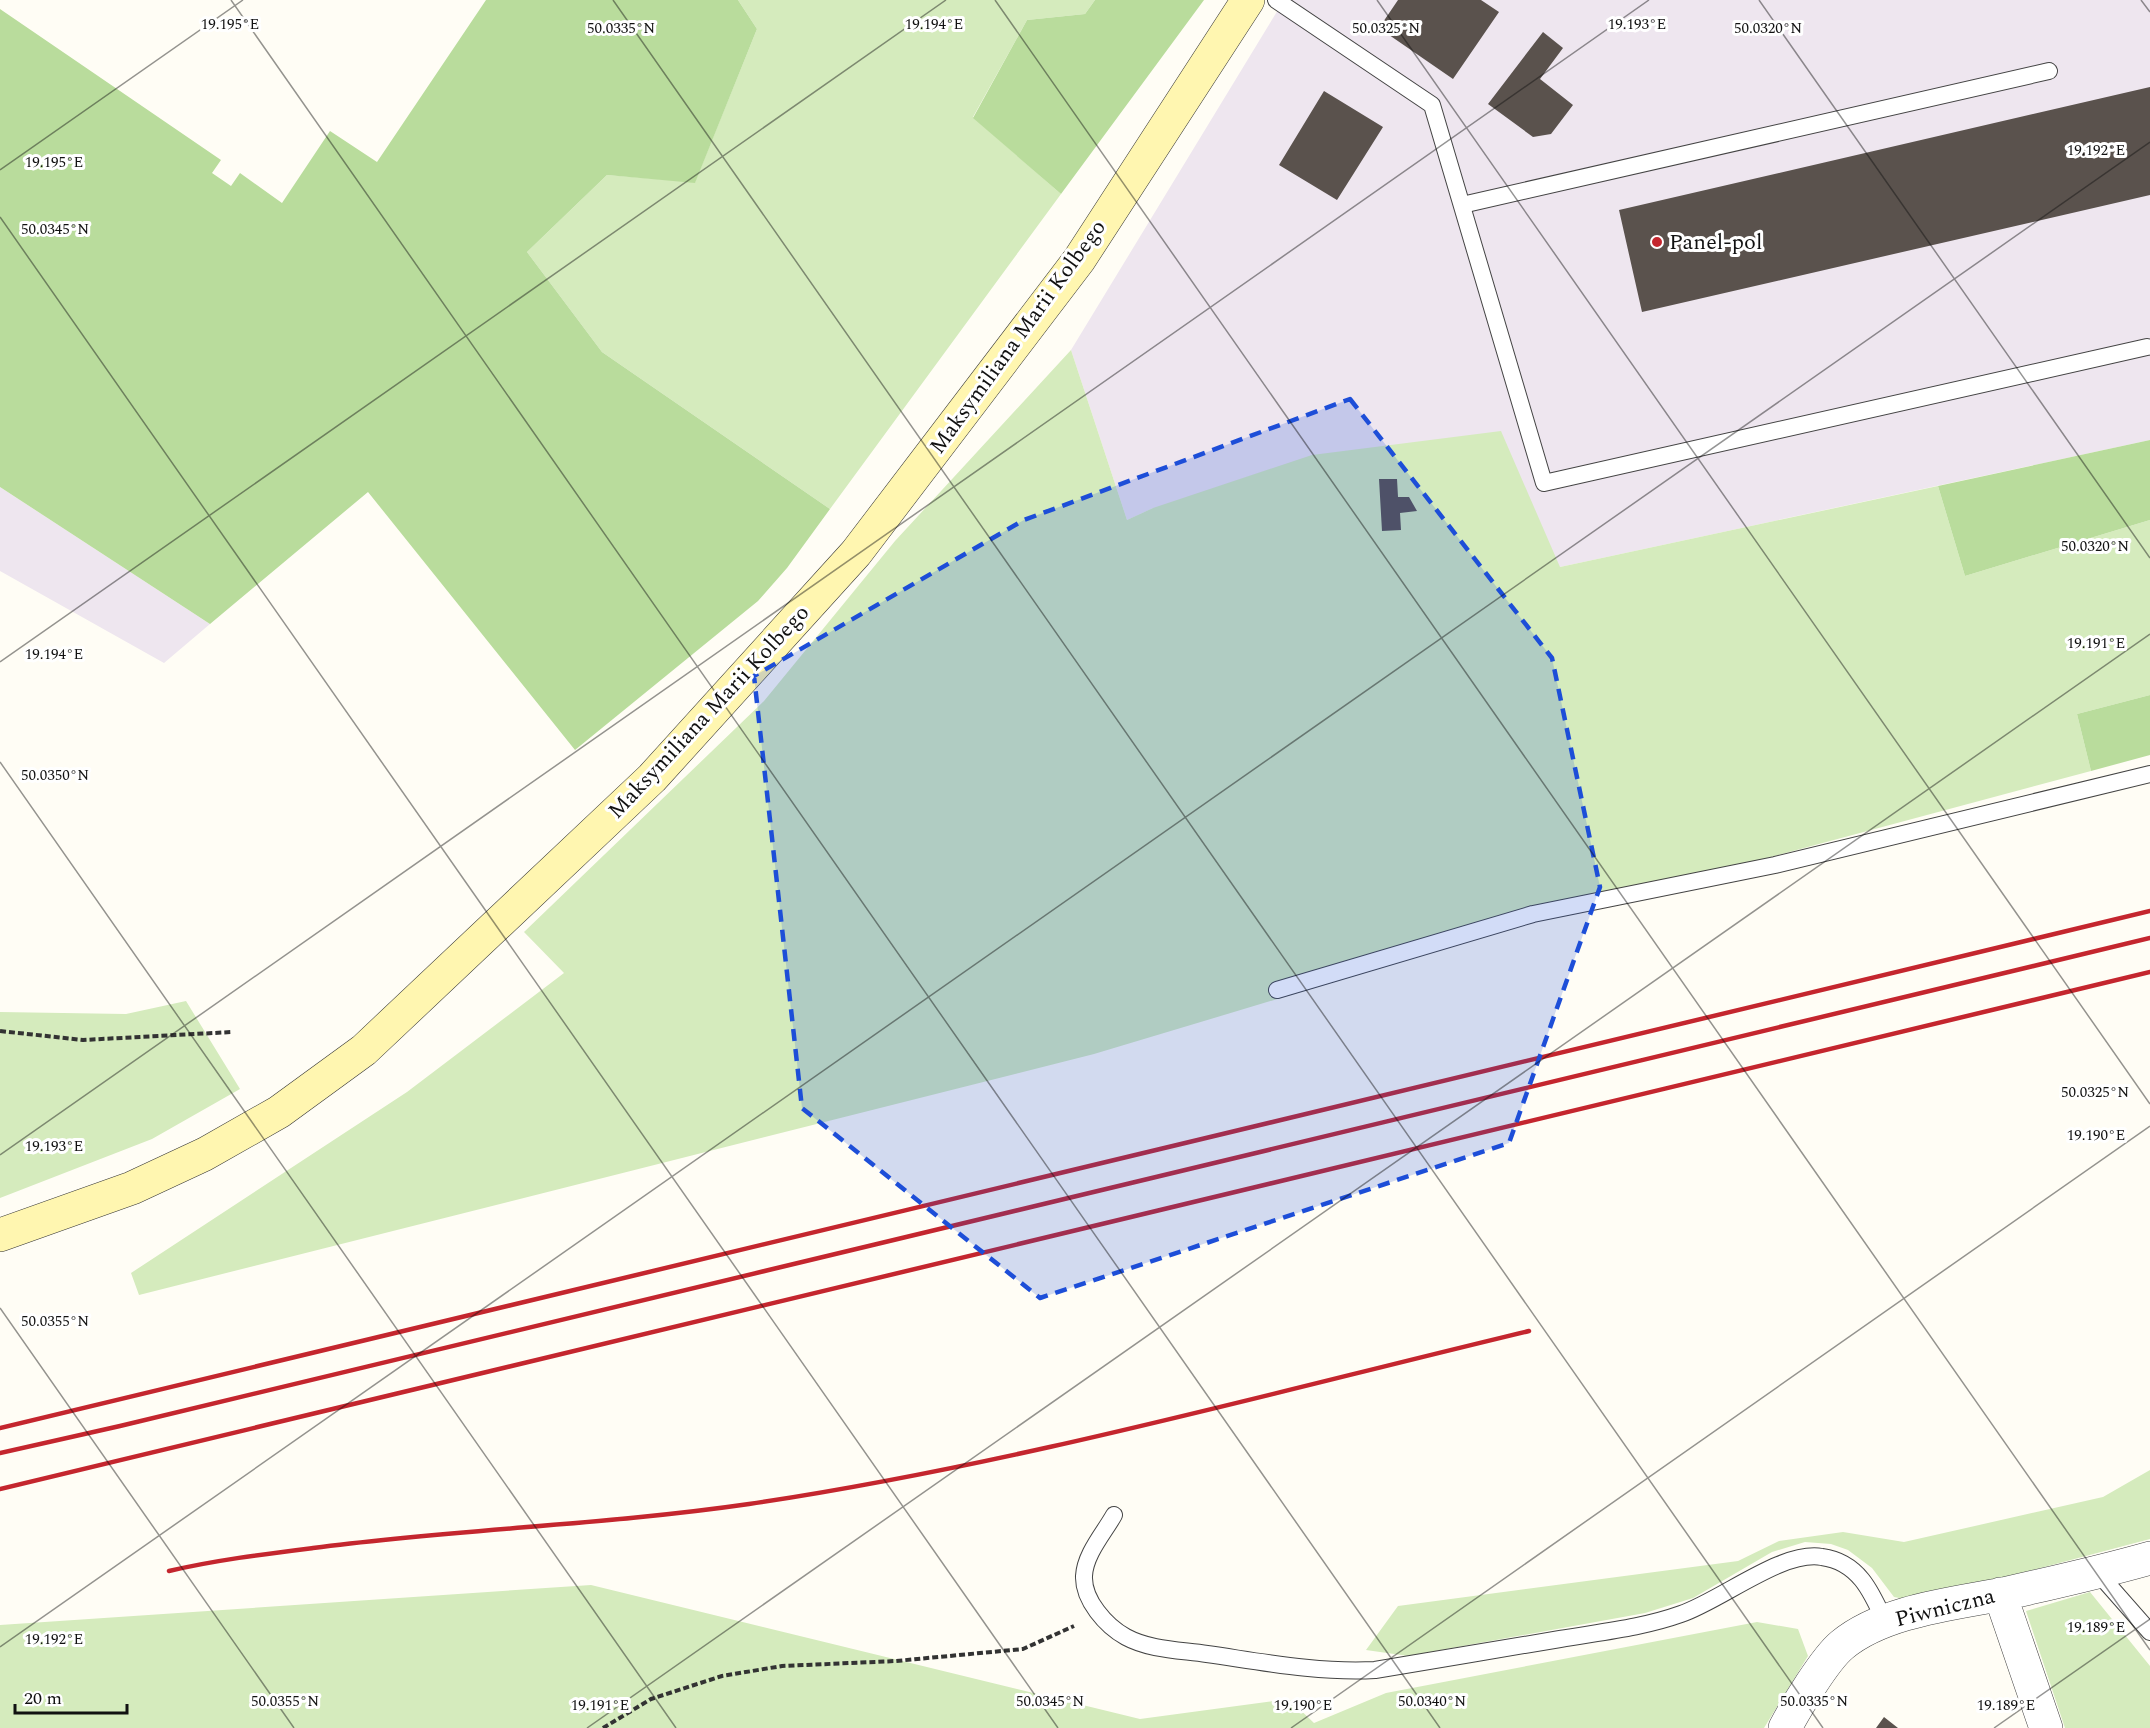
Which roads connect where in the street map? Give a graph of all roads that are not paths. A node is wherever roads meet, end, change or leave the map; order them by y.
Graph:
1 (1248, 0) edge
2 (1276, 0) edge
3 (2049, 71) dead end
4 (1461, 205) junction
5 (2147, 347) dead end
6 (2150, 774) edge
7 (1277, 990) dead end
8 (0, 1235) edge
9 (1114, 1515) dead end
10 (2150, 1558) edge
11 (2098, 1573) junction
12 (2000, 1594) junction
13 (1885, 1622) junction
14 (2150, 1632) edge
15 (1785, 1728) edge
16 (2046, 1728) edge

1 - 8 street, Maksymiliana Marii Kolbego
2 - 4 lane
3 - 4 lane
4 - 5 lane
6 - 7 lane
9 - 13 lane
10 - 11 street, Piwniczna
11 - 12 street, Piwniczna
11 - 14 lane
12 - 13 street, Piwniczna
12 - 16 street
13 - 15 street, Piwniczna

